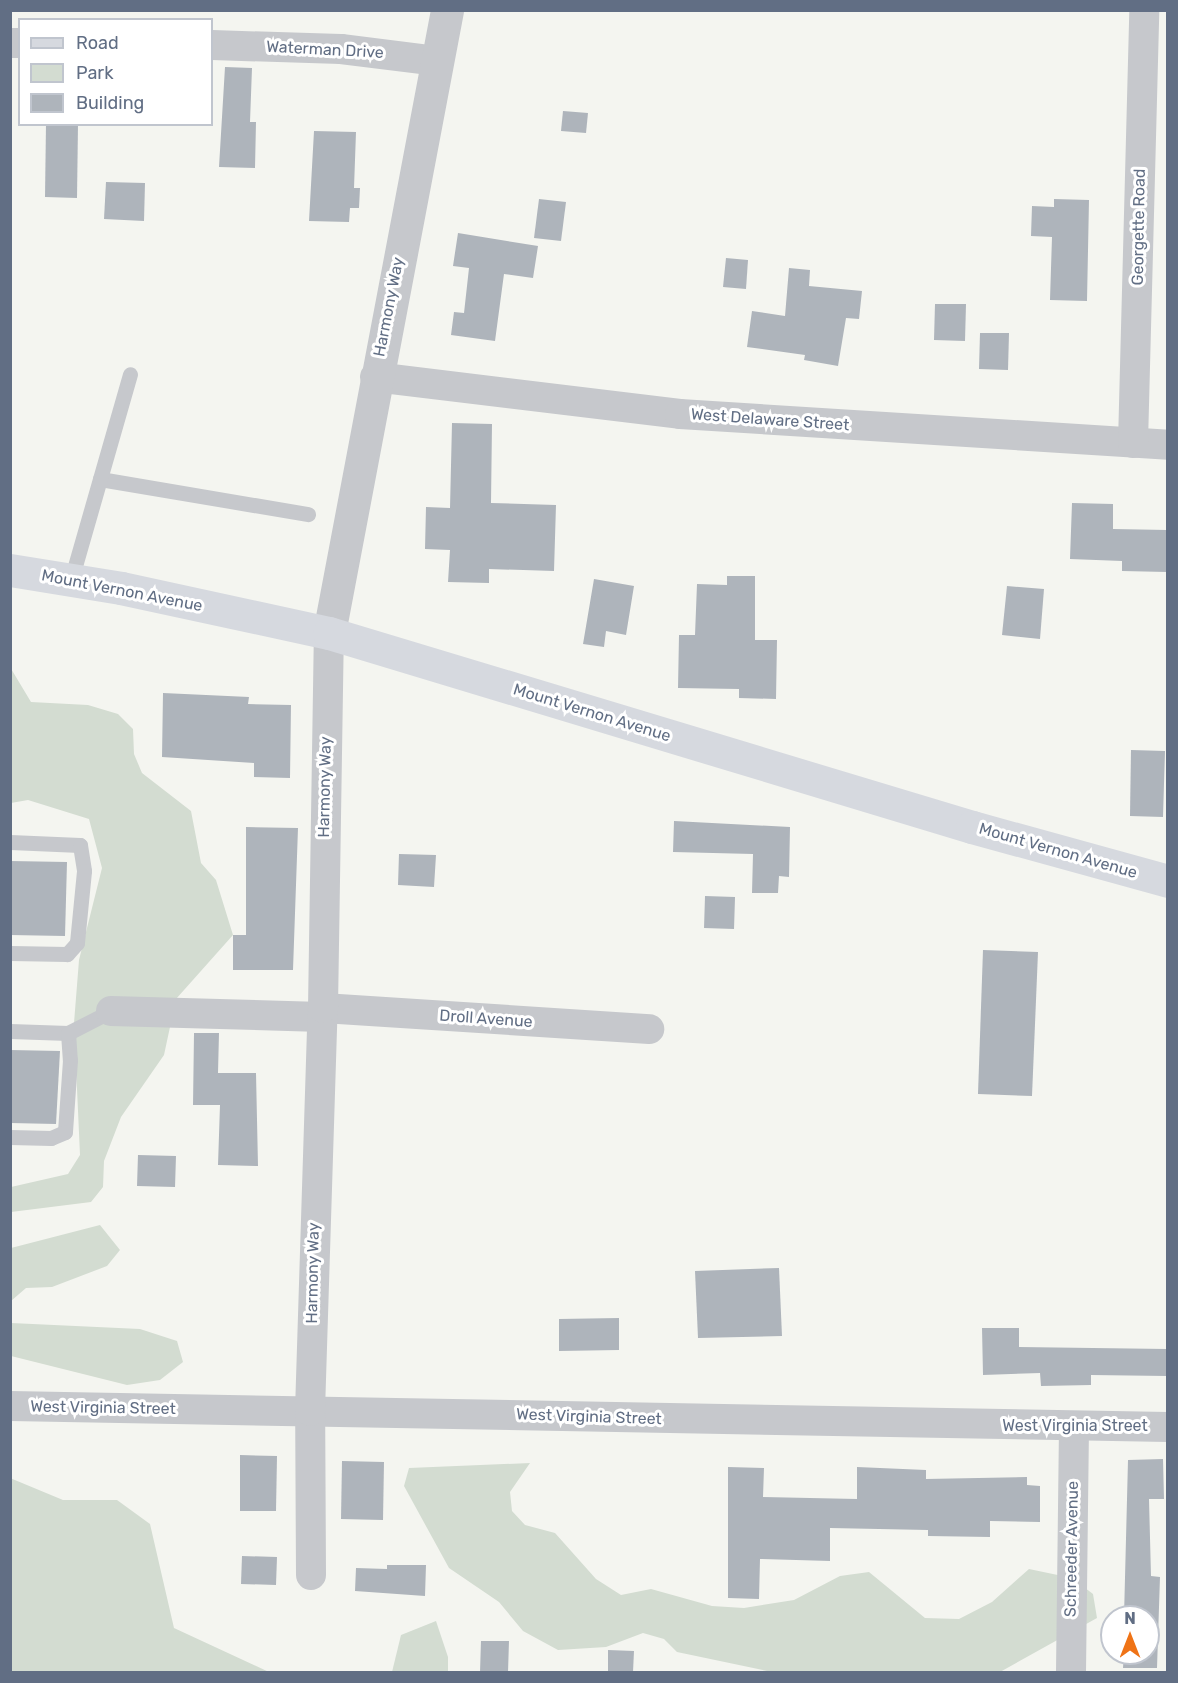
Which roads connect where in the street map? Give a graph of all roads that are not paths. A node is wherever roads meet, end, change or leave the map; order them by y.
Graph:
1 (447, 10) edge
2 (1144, 10) edge
3 (213, 45) edge
4 (438, 61) junction
5 (130, 374) dead end
6 (375, 377) junction
7 (1133, 443) junction
8 (1167, 444) edge
9 (100, 479) junction
10 (308, 514) dead end
11 (10, 570) edge
12 (71, 580) junction
13 (329, 633) junction
14 (10, 842) edge
15 (1167, 881) edge
16 (10, 952) edge
17 (111, 1011) joint
18 (323, 1013) junction
19 (649, 1029) dead end
20 (10, 1031) edge
21 (68, 1033) junction
22 (10, 1137) edge
23 (10, 1406) edge
24 (310, 1411) junction
25 (1074, 1426) junction
26 (1167, 1427) edge
27 (311, 1575) dead end
28 (1071, 1672) edge

1 - 4 street, Harmony Way
2 - 7 street, Georgette Road
3 - 4 street, Waterman Drive
4 - 6 street, Harmony Way
5 - 9 lane
6 - 7 street, West Delaware Street
6 - 13 street, Harmony Way
7 - 8 street, West Delaware Street
9 - 10 lane
9 - 12 lane
11 - 12 main road, Mount Vernon Avenue
12 - 13 main road, Mount Vernon Avenue
13 - 15 main road, Mount Vernon Avenue
13 - 18 street, Harmony Way
14 - 16 lane
17 - 18 street, Droll Avenue
17 - 21 lane
18 - 19 street, Droll Avenue
18 - 24 street, Harmony Way
20 - 21 lane
21 - 22 lane
23 - 24 street, West Virginia Street
24 - 25 street, West Virginia Street
24 - 27 street, Harmony Way
25 - 26 street, West Virginia Street
25 - 28 street, Schreeder Avenue

